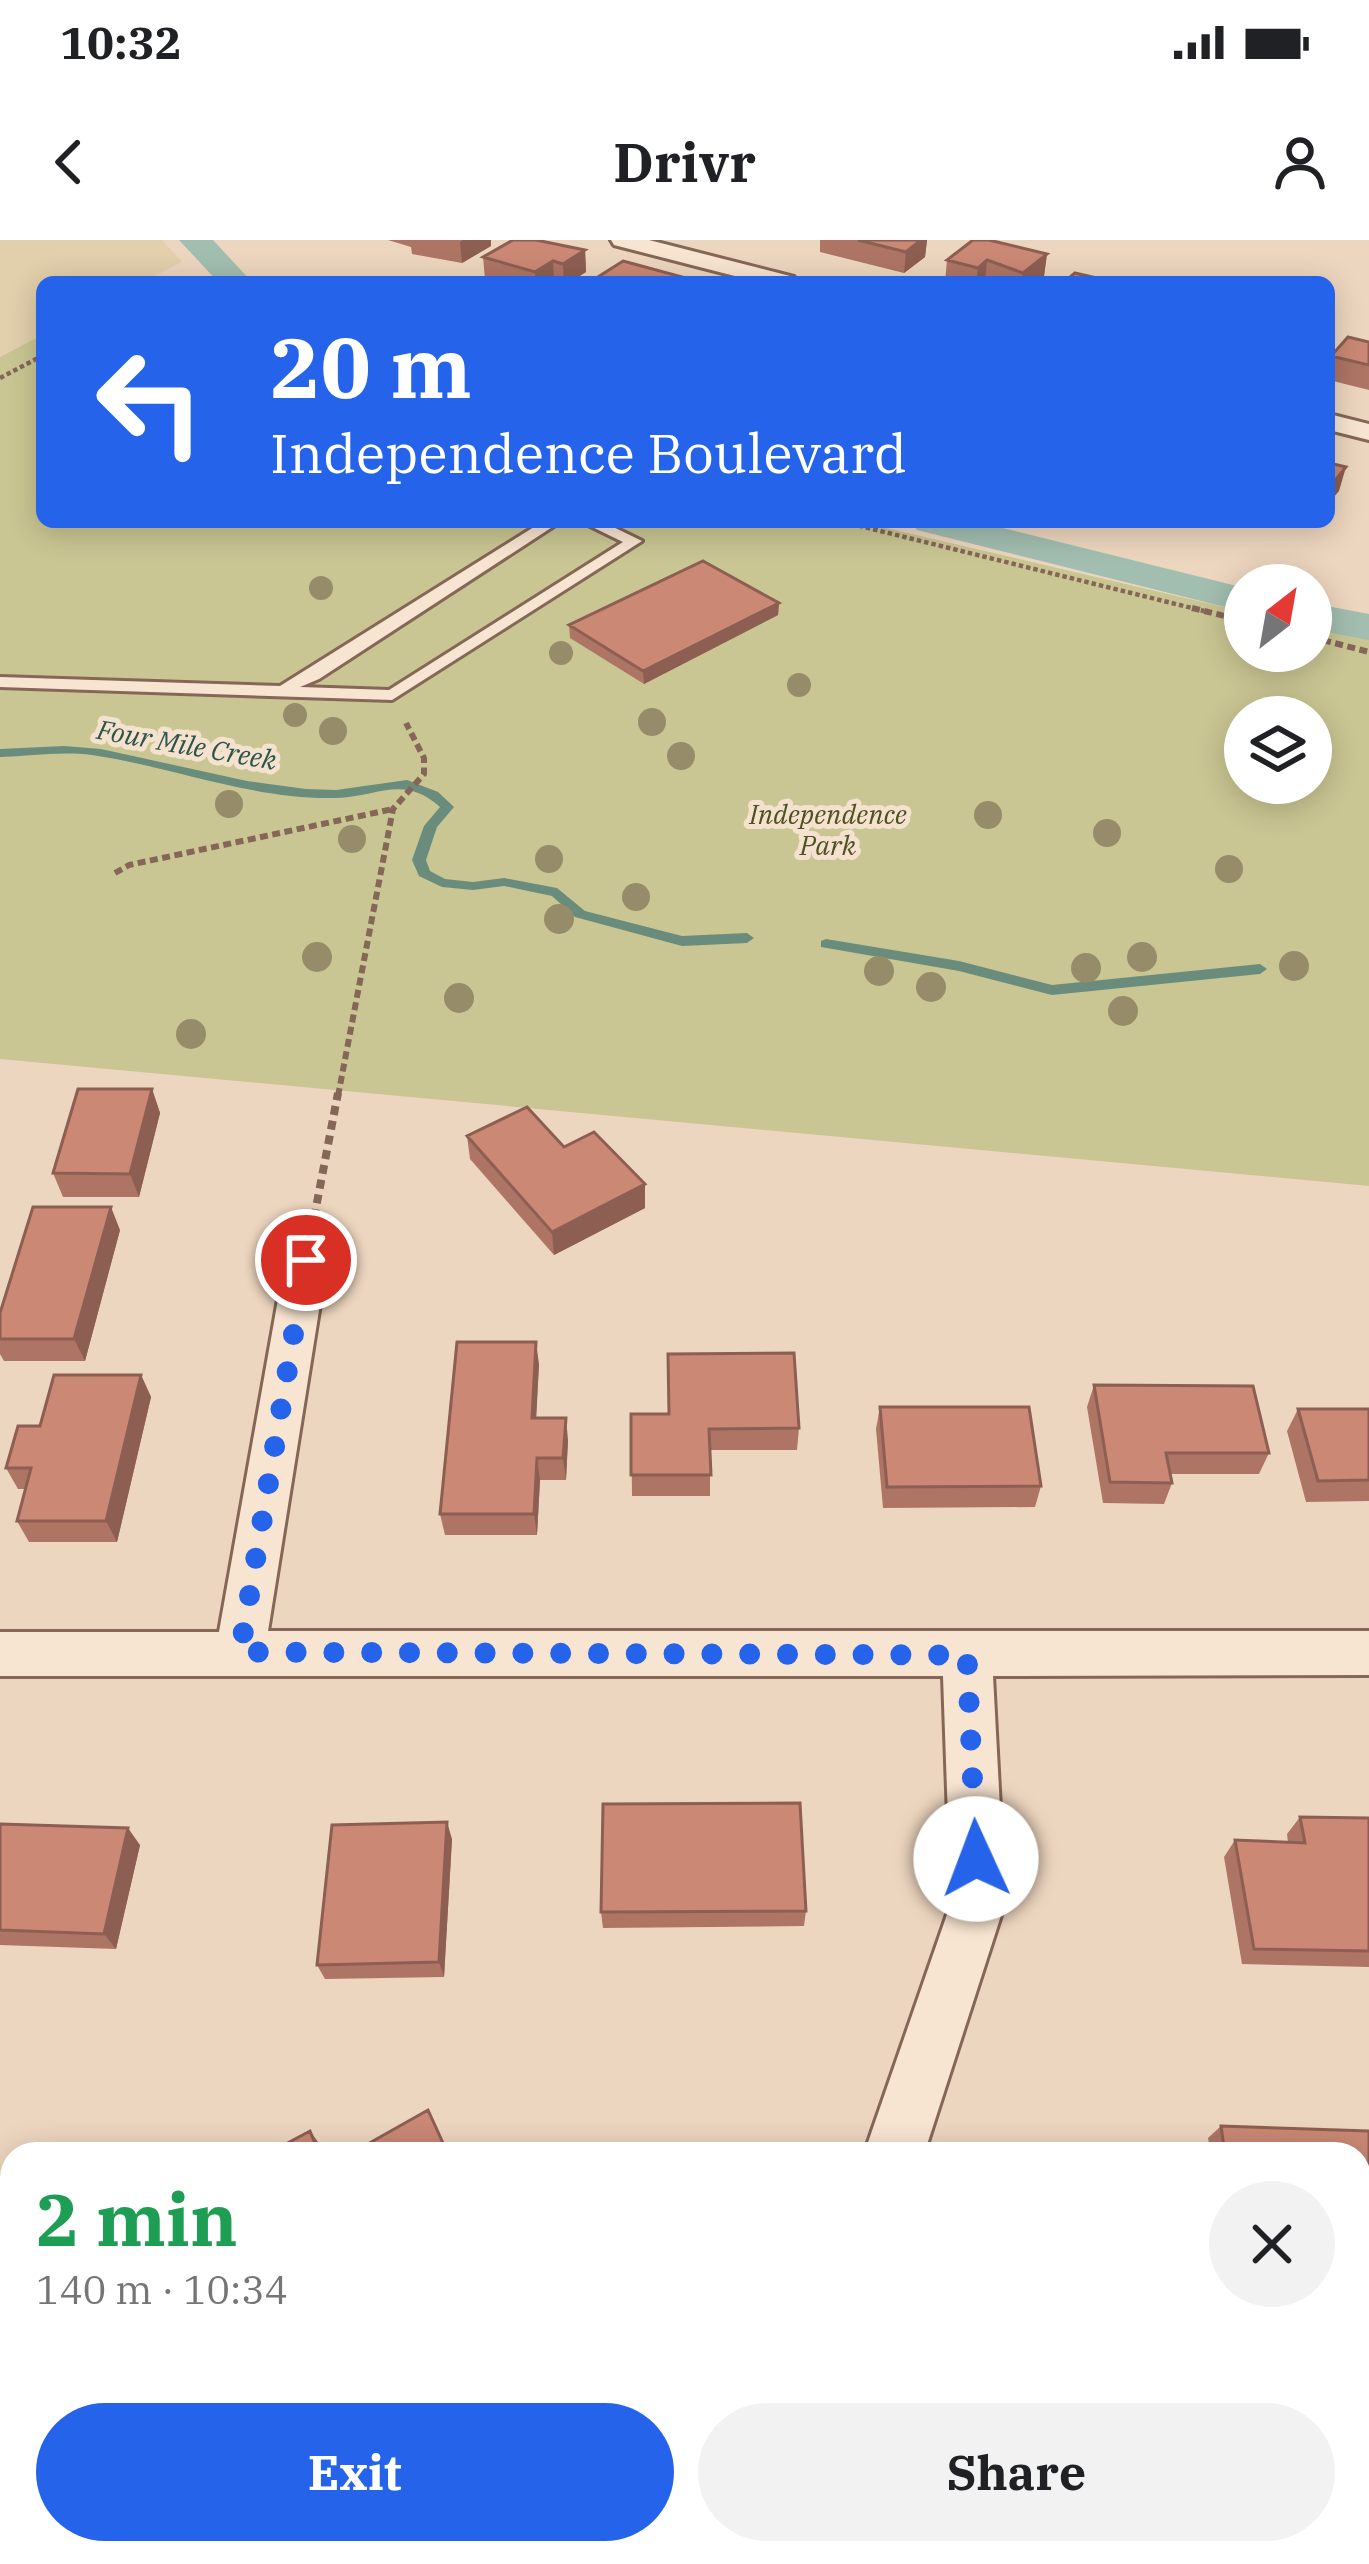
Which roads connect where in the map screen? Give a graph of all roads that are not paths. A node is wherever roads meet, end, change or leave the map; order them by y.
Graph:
1 (622, 240) edge
2 (763, 276) edge
3 (1335, 424) edge
4 (1369, 432) edge
5 (543, 528) edge
6 (604, 528) edge
7 (0, 682) edge
8 (280, 689) junction
9 (306, 1260) dead end
10 (240, 1652) junction
11 (1369, 1653) edge
12 (0, 1654) edge
13 (967, 1655) junction
14 (897, 2142) edge

1 - 2 street
3 - 4 street
5 - 8 lane
6 - 8 lane
7 - 8 lane
9 - 10 street
10 - 12 street
10 - 13 street
11 - 13 street
13 - 14 street

